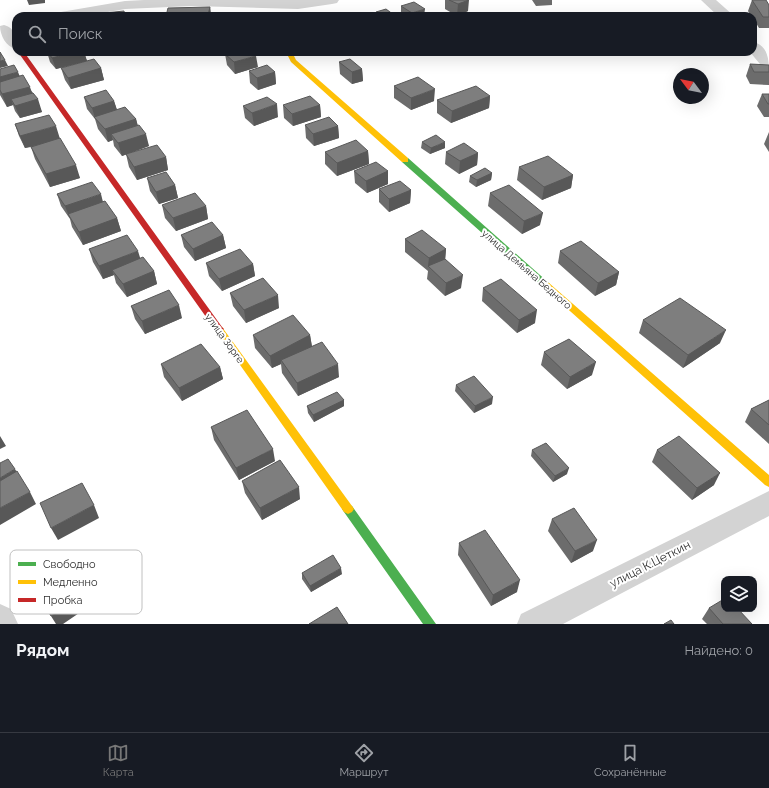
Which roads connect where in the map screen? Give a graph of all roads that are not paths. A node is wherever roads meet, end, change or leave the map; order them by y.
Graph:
1 (332, 0) edge
2 (708, 0) edge
3 (265, 2) edge
4 (295, 11) edge
5 (85, 12) edge
6 (722, 12) edge
7 (7, 28) edge
8 (12, 37) edge
9 (757, 51) edge
10 (24, 56) edge
11 (291, 56) edge
12 (769, 66) edge
13 (769, 482) edge
14 (769, 503) edge
15 (0, 618) edge
16 (3, 624) edge
17 (430, 624) edge
18 (532, 624) edge

1 - 4 street
2 - 6 street
3 - 4 street
3 - 5 street
7 - 8 street
9 - 12 street
10 - 17 street, улица Зорге
11 - 13 street, улица Демьяна Бедного
14 - 18 street, улица К.Цеткин
15 - 16 street

